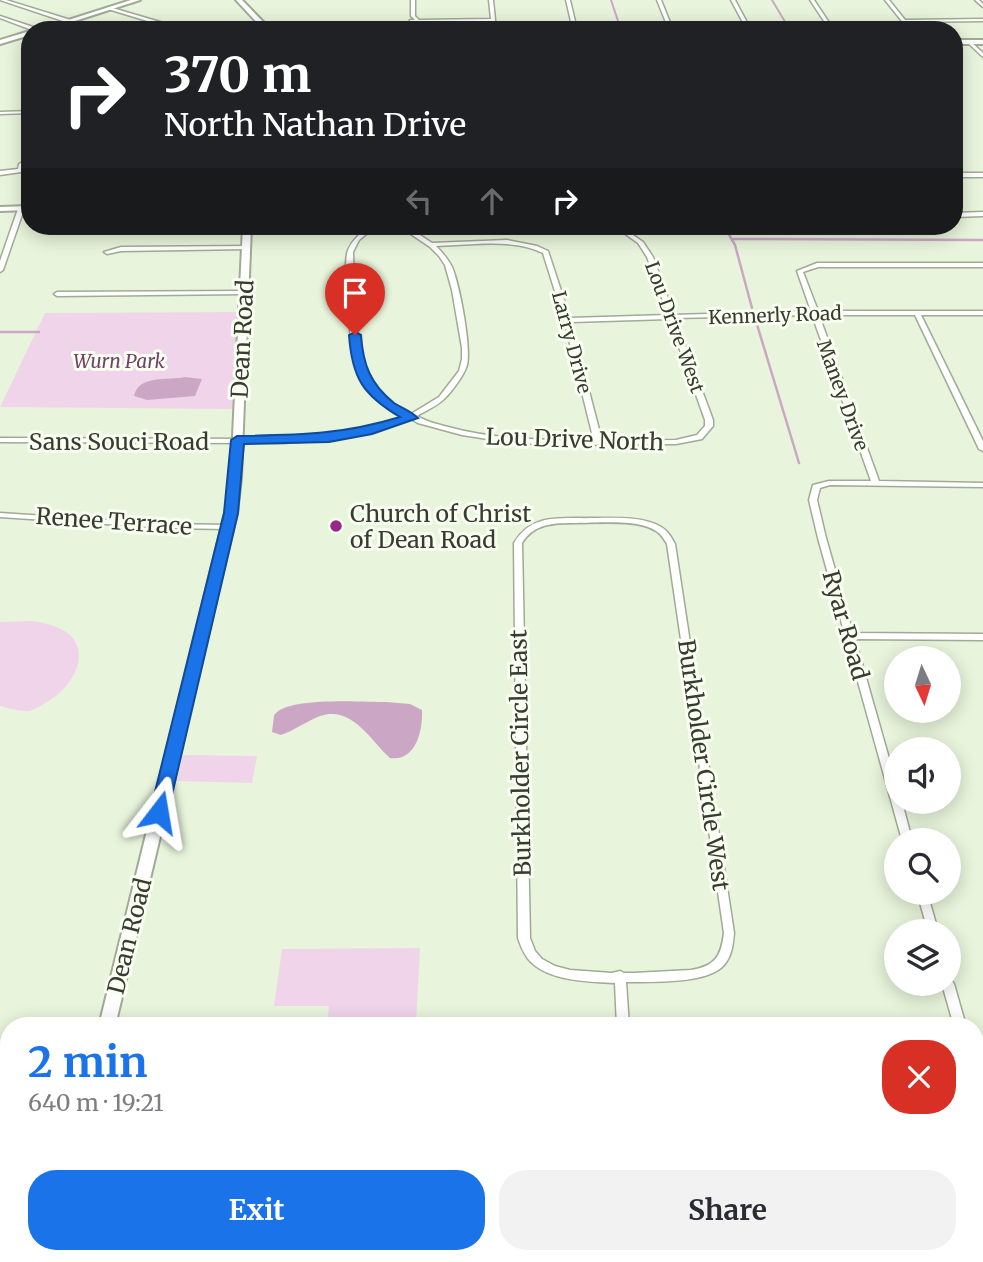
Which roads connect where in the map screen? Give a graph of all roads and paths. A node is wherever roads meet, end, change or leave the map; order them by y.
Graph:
1 (2, 0) edge
2 (17, 0) edge
3 (136, 0) edge
4 (239, 0) edge
5 (413, 0) edge
6 (491, 0) edge
7 (568, 0) edge
8 (659, 0) edge
9 (733, 0) edge
10 (812, 0) edge
11 (887, 0) edge
12 (978, 0) edge
13 (11, 3) junction
14 (983, 6) edge
15 (109, 8) junction
16 (0, 18) edge
17 (493, 20) joint
18 (983, 20) edge
19 (69, 21) joint
20 (152, 21) edge
21 (259, 21) edge
22 (573, 21) edge
23 (667, 21) edge
24 (744, 21) edge
25 (826, 21) edge
26 (904, 21) joint
27 (21, 24) edge
28 (21, 36) edge
29 (0, 42) edge
30 (963, 42) edge
31 (971, 42) junction
32 (983, 42) edge
33 (983, 56) edge
34 (21, 112) edge
35 (0, 113) edge
36 (21, 165) edge
37 (21, 170) joint
38 (0, 173) edge
39 (963, 175) edge
40 (982, 176) edge
41 (0, 209) edge
42 (21, 209) edge
43 (983, 214) edge
44 (963, 215) edge
45 (21, 219) edge
46 (247, 235) edge
47 (362, 235) edge
48 (418, 235) edge
49 (629, 235) edge
50 (433, 244) junction
51 (246, 247) junction
52 (107, 252) dead end
53 (983, 265) edge
54 (0, 270) edge
55 (244, 293) junction
56 (57, 294) dead end
57 (813, 313) junction
58 (917, 313) junction
59 (983, 313) edge
60 (673, 317) junction
61 (567, 320) junction
62 (411, 418) junction
63 (699, 437) joint
64 (0, 440) edge
65 (237, 440) junction
66 (598, 441) junction
67 (983, 449) edge
68 (876, 484) junction
69 (983, 485) edge
70 (0, 515) edge
71 (598, 521) joint
72 (228, 527) junction
73 (849, 636) junction
74 (983, 637) edge
75 (884, 759) edge
76 (620, 976) junction
77 (951, 996) edge
78 (109, 1017) edge
79 (622, 1017) edge
80 (957, 1017) edge

1 - 13 street
2 - 13 street
3 - 15 main road
4 - 21 main road
5 - 17 street
6 - 17 street
7 - 22 street
8 - 23 street
9 - 24 street
10 - 25 street
11 - 26 street
12 - 14 street
13 - 19 street
15 - 19 main road
15 - 20 street
16 - 27 street
18 - 26 street
28 - 29 main road
30 - 31 main road
31 - 32 main road
31 - 33 street
34 - 35 street
36 - 37 street
37 - 38 street
39 - 40 street
41 - 42 main road
43 - 44 street
45 - 54 street
46 - 51 main road, Dean Road
47 - 62 street, Lou Drive North
48 - 50 street
49 - 60 street, Lou Drive West
50 - 61 street, Larry Drive
50 - 62 street, Sans Souci Road
51 - 52 street
51 - 55 main road, Dean Road
53 - 57 street, Maney Drive
55 - 56 street
55 - 65 main road, Dean Road
57 - 58 street, Kennerly Road
57 - 60 street, Kennerly Road
57 - 68 street, Maney Drive
58 - 59 street, Kennerly Road
58 - 67 street
60 - 61 street, Kennerly Road
60 - 63 street, Lou Drive West
61 - 66 street, Larry Drive
62 - 65 street, Sans Souci Road
62 - 66 street, Lou Drive North
63 - 66 street, Lou Drive North
64 - 65 street, Sans Souci Road
65 - 72 main road, Dean Road
68 - 69 street
68 - 73 street, Ryar Road
70 - 72 street, Renee Terrace
71 - 76 street, Burkholder Circle East
71 - 76 street, Burkholder Circle West
72 - 78 main road, Dean Road
73 - 74 street
73 - 75 street, Ryar Road
76 - 79 street
77 - 80 street

